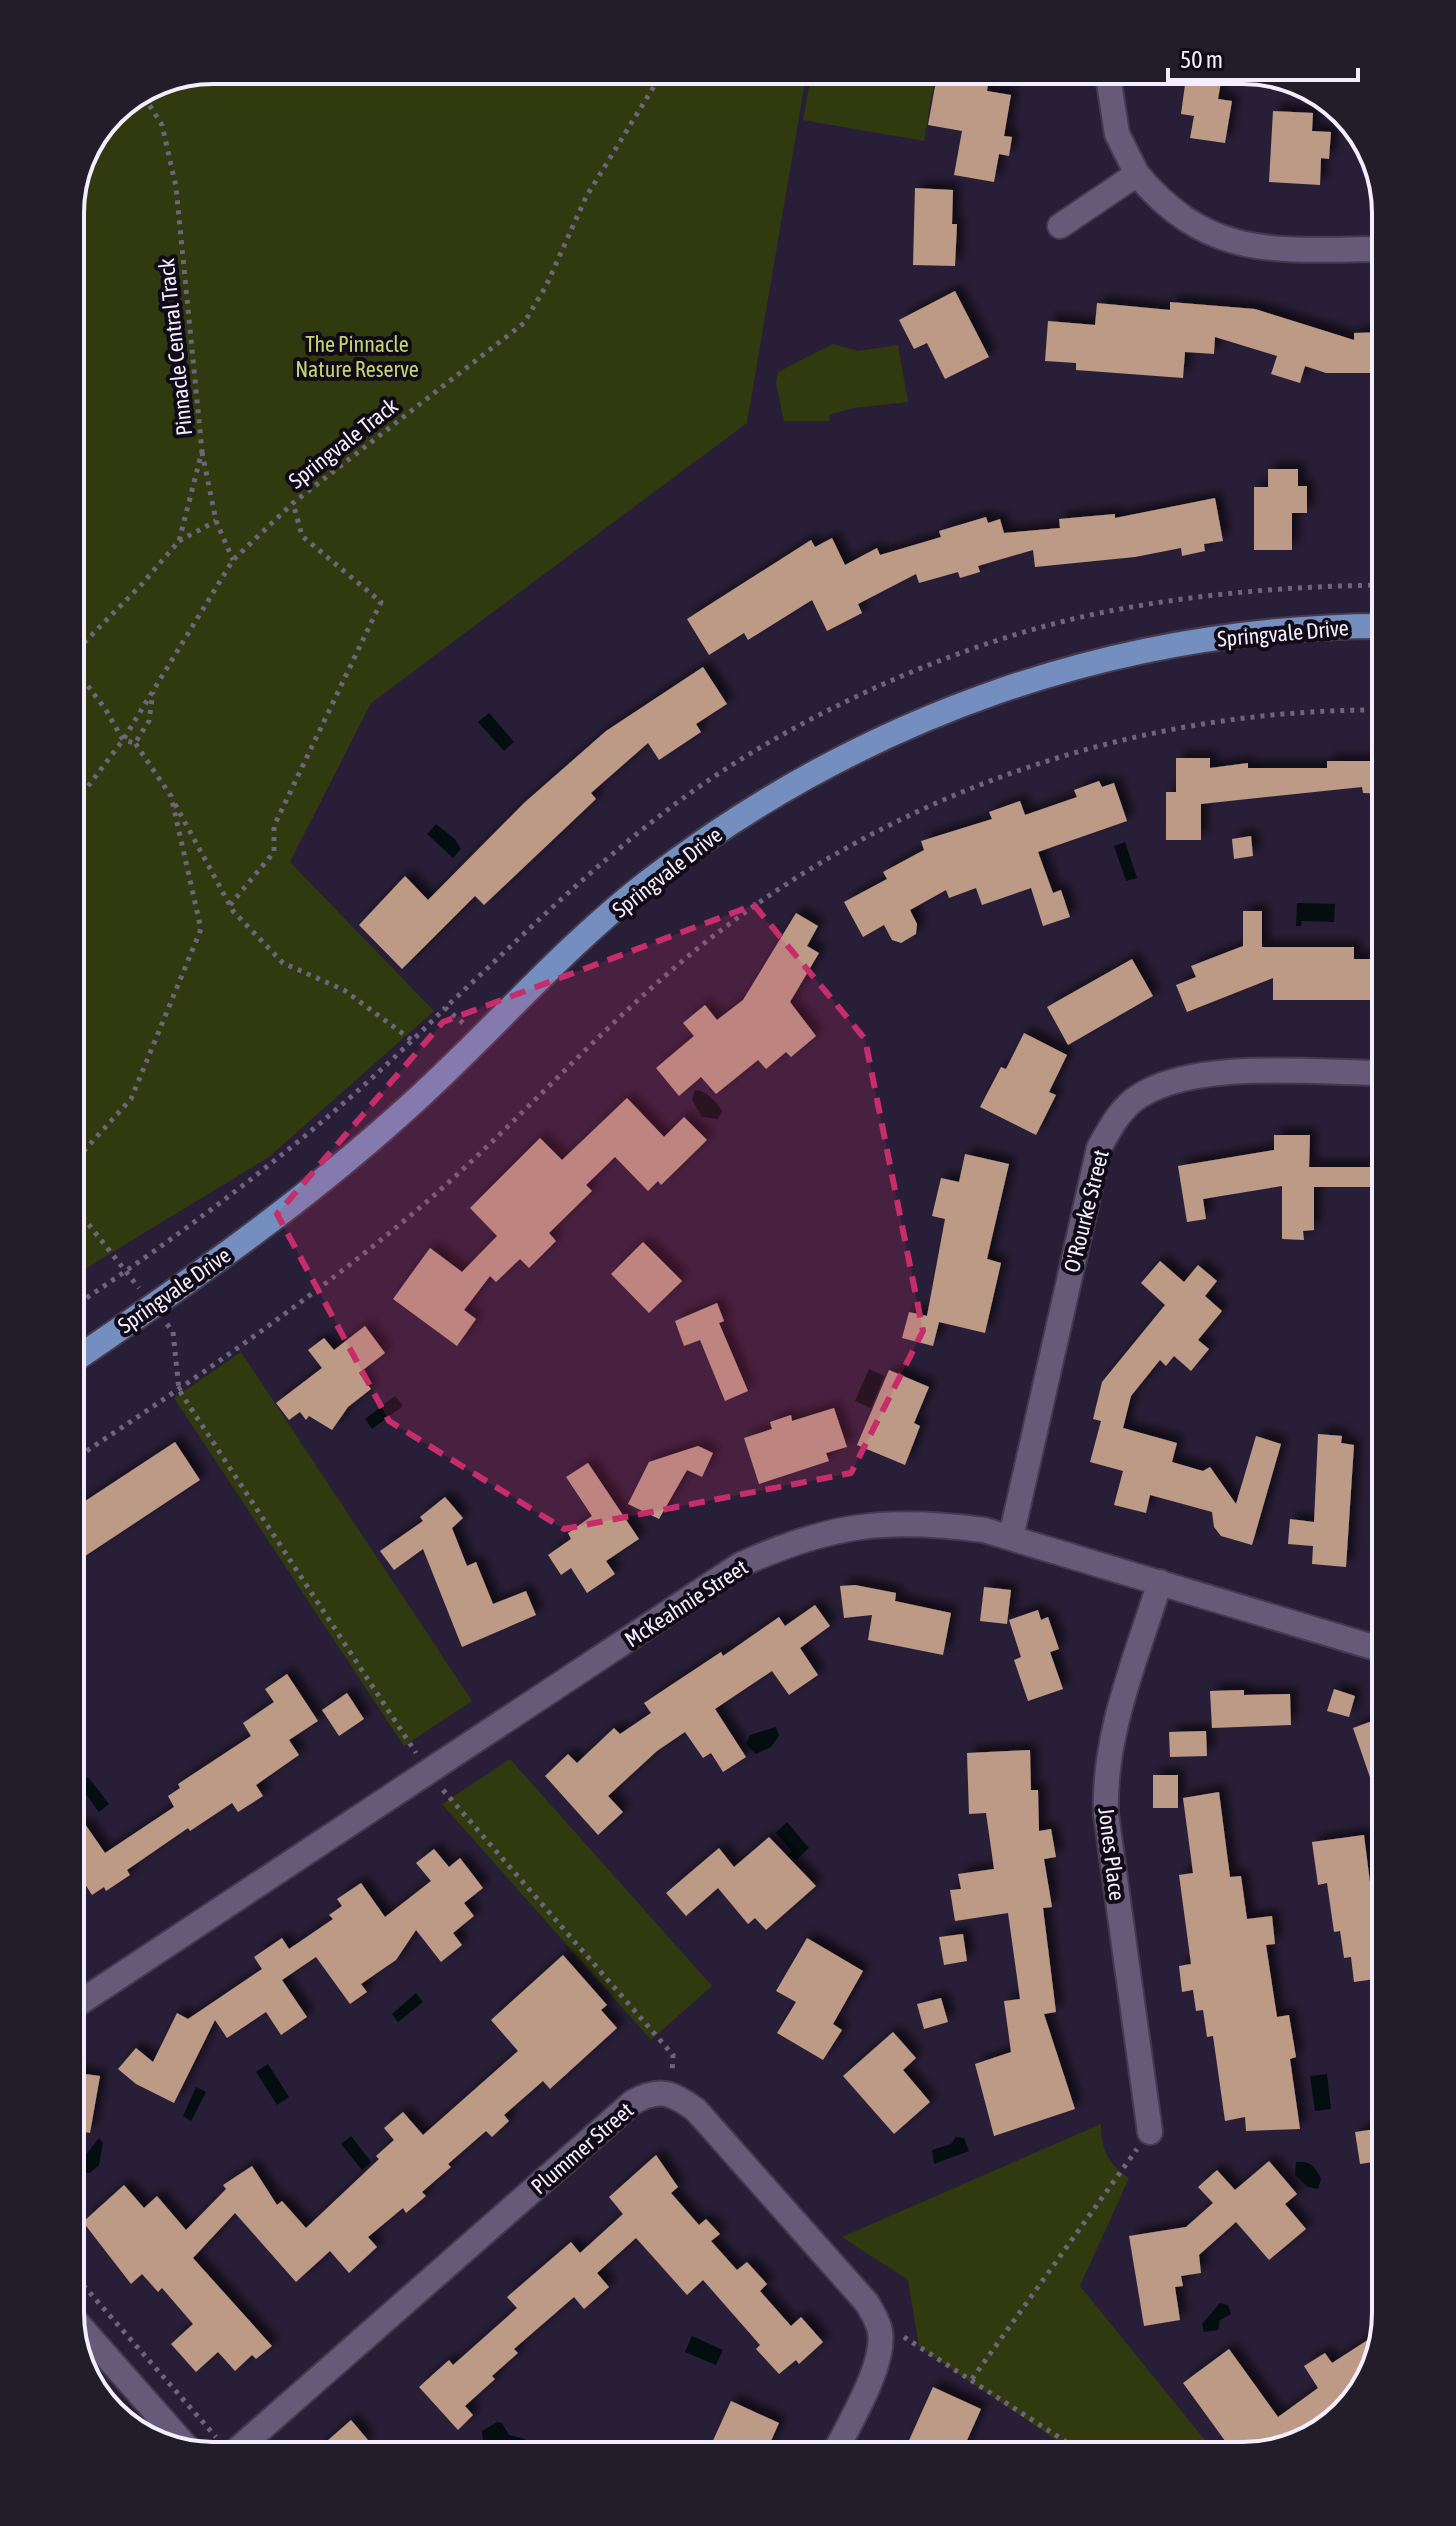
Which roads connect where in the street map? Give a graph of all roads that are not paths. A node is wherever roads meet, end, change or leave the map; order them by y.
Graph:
1 (1109, 84) edge
2 (1137, 174) junction
3 (1060, 226) dead end
4 (1372, 249) edge
5 (1372, 626) edge
6 (1372, 1073) edge
7 (84, 1354) edge
8 (1011, 1537) junction
9 (1160, 1582) junction
10 (1372, 1647) edge
11 (84, 2000) edge
12 (1150, 2132) road end
13 (86, 2333) edge
14 (178, 2437) edge
15 (246, 2442) edge
16 (840, 2442) edge

1 - 2 street
2 - 3 street
2 - 4 street
5 - 7 main road, Springvale Drive
6 - 8 street, O'Rourke Street
8 - 9 street, McKeahnie Street
8 - 11 street, McKeahnie Street
9 - 10 street, McKeahnie Street
9 - 12 street, Jones Place
13 - 14 street
15 - 16 street, Plummer Street

